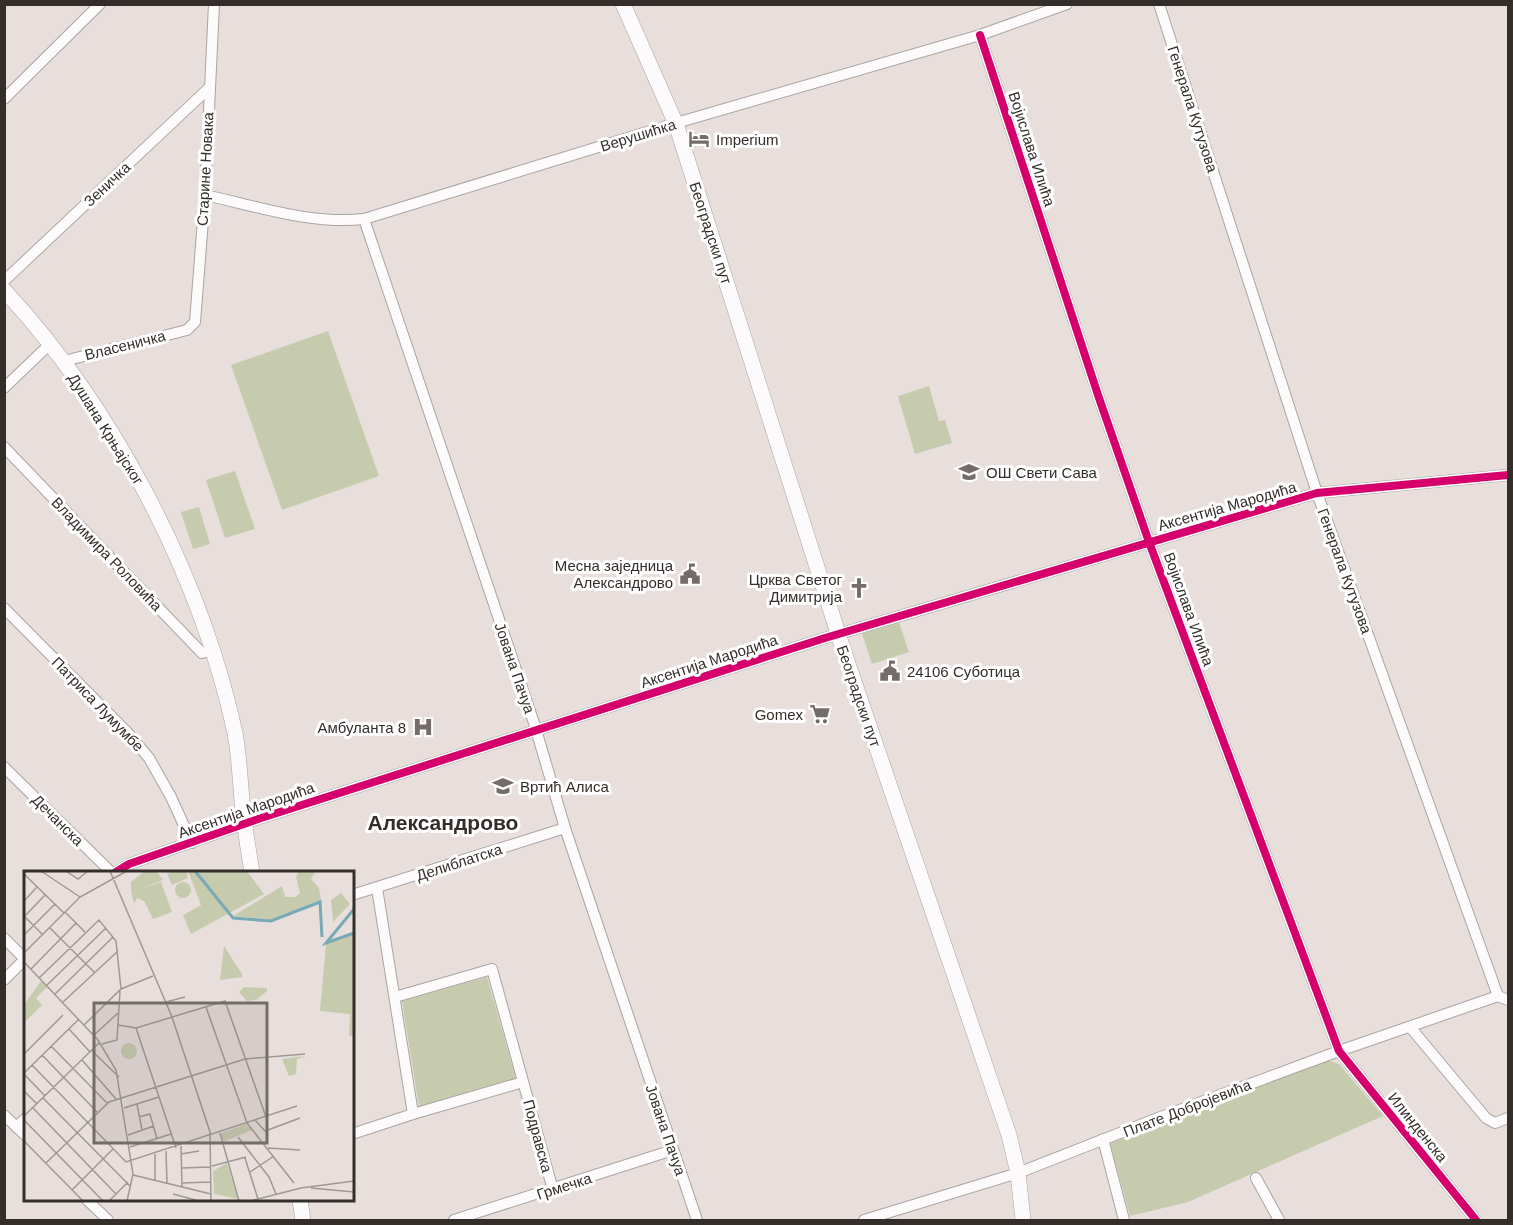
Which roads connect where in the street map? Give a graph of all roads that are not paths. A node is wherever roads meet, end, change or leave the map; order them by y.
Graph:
1 (100, 4) edge
2 (214, 4) edge
3 (622, 4) edge
4 (1066, 4) edge
5 (1159, 4) edge
6 (980, 35) junction
7 (210, 87) junction
8 (4, 99) edge
9 (676, 124) junction
10 (205, 195) junction
11 (364, 219) junction
12 (4, 281) edge
13 (4, 290) edge
14 (187, 330) joint
15 (51, 343) junction
16 (64, 361) junction
17 (4, 388) edge
18 (4, 447) edge
19 (1509, 475) edge
20 (1317, 493) junction
21 (1149, 542) junction
22 (4, 608) edge
23 (838, 634) junction
24 (213, 650) junction
25 (536, 730) junction
26 (4, 767) edge
27 (244, 824) junction
28 (565, 828) junction
29 (192, 843) junction
30 (111, 871) edge
31 (117, 871) edge
32 (252, 871) edge
33 (377, 888) junction
34 (354, 895) edge
35 (4, 938) edge
36 (24, 958) edge
37 (24, 960) edge
38 (4, 980) edge
39 (395, 997) junction
40 (1503, 998) edge
41 (1410, 1027) junction
42 (1339, 1051) junction
43 (523, 1082) junction
44 (413, 1114) junction
45 (4, 1115) edge
46 (1509, 1118) edge
47 (24, 1120) edge
48 (16, 1127) junction
49 (354, 1133) edge
50 (24, 1134) edge
51 (1103, 1139) junction
52 (673, 1150) junction
53 (1018, 1173) junction
54 (1256, 1178) dead end
55 (553, 1190) junction
56 (88, 1201) edge
57 (300, 1201) edge
58 (108, 1221) edge
59 (303, 1221) edge
60 (454, 1221) edge
61 (697, 1221) edge
62 (864, 1221) edge
63 (1023, 1221) edge
64 (1124, 1221) edge
65 (1279, 1221) edge
66 (1476, 1221) edge

1 - 8 street
2 - 7 street, Старине Новака
3 - 9 main road, Београдски пут
4 - 6 street, Верушићка
5 - 20 street, Генерала Кутузова
6 - 9 street, Верушићка
6 - 21 street, Војислава Илића
7 - 10 street, Старине Новака
7 - 12 street, Зеничка
9 - 11 street, Верушићка
9 - 23 main road, Београдски пут
10 - 11 street, Верушићка
10 - 14 street, Старине Новака
11 - 25 street, Јована Пачуа
13 - 15 main road, Душана Крњајског
14 - 16 street, Власеничка
15 - 16 main road, Душана Крњајског
15 - 17 street
16 - 24 main road, Душана Крњајског
18 - 24 street, Владимира Роловића
19 - 20 street, Аксентија Мародића
20 - 21 street, Аксентија Мародића
20 - 40 street, Генерала Кутузова
21 - 23 street, Аксентија Мародића
21 - 42 street, Војислава Илића
22 - 29 street, Патриса Лумумбе
23 - 25 street, Аксентија Мародића
23 - 53 main road, Београдски пут
24 - 27 main road
25 - 27 street, Аксентија Мародића
25 - 28 street, Јована Пачуа
26 - 30 street, Дечанска
27 - 29 street, Аксентија Мародића
27 - 32 main road
28 - 33 street, Делиблатска
28 - 52 street, Јована Пачуа
29 - 31 street, Аксентија Мародића
33 - 34 street, Делиблатска
33 - 39 street
35 - 36 street
37 - 38 street
39 - 43 street, Подравска
39 - 44 street
40 - 41 street, Плате Добројевића
41 - 42 street, Плате Добројевића
41 - 46 street
42 - 51 street, Плате Добројевића
42 - 66 street, Илинденска
43 - 44 street
43 - 55 street, Подравска
44 - 49 street
45 - 48 street
47 - 48 street
48 - 50 street
51 - 53 street, Плате Добројевића
51 - 64 street
52 - 55 street, Грмечка
52 - 61 street, Јована Пачуа
53 - 62 street, Плате Добројевића
53 - 63 main road, Београдски пут
54 - 65 street
55 - 60 street, Грмечка
56 - 58 street
57 - 59 main road

